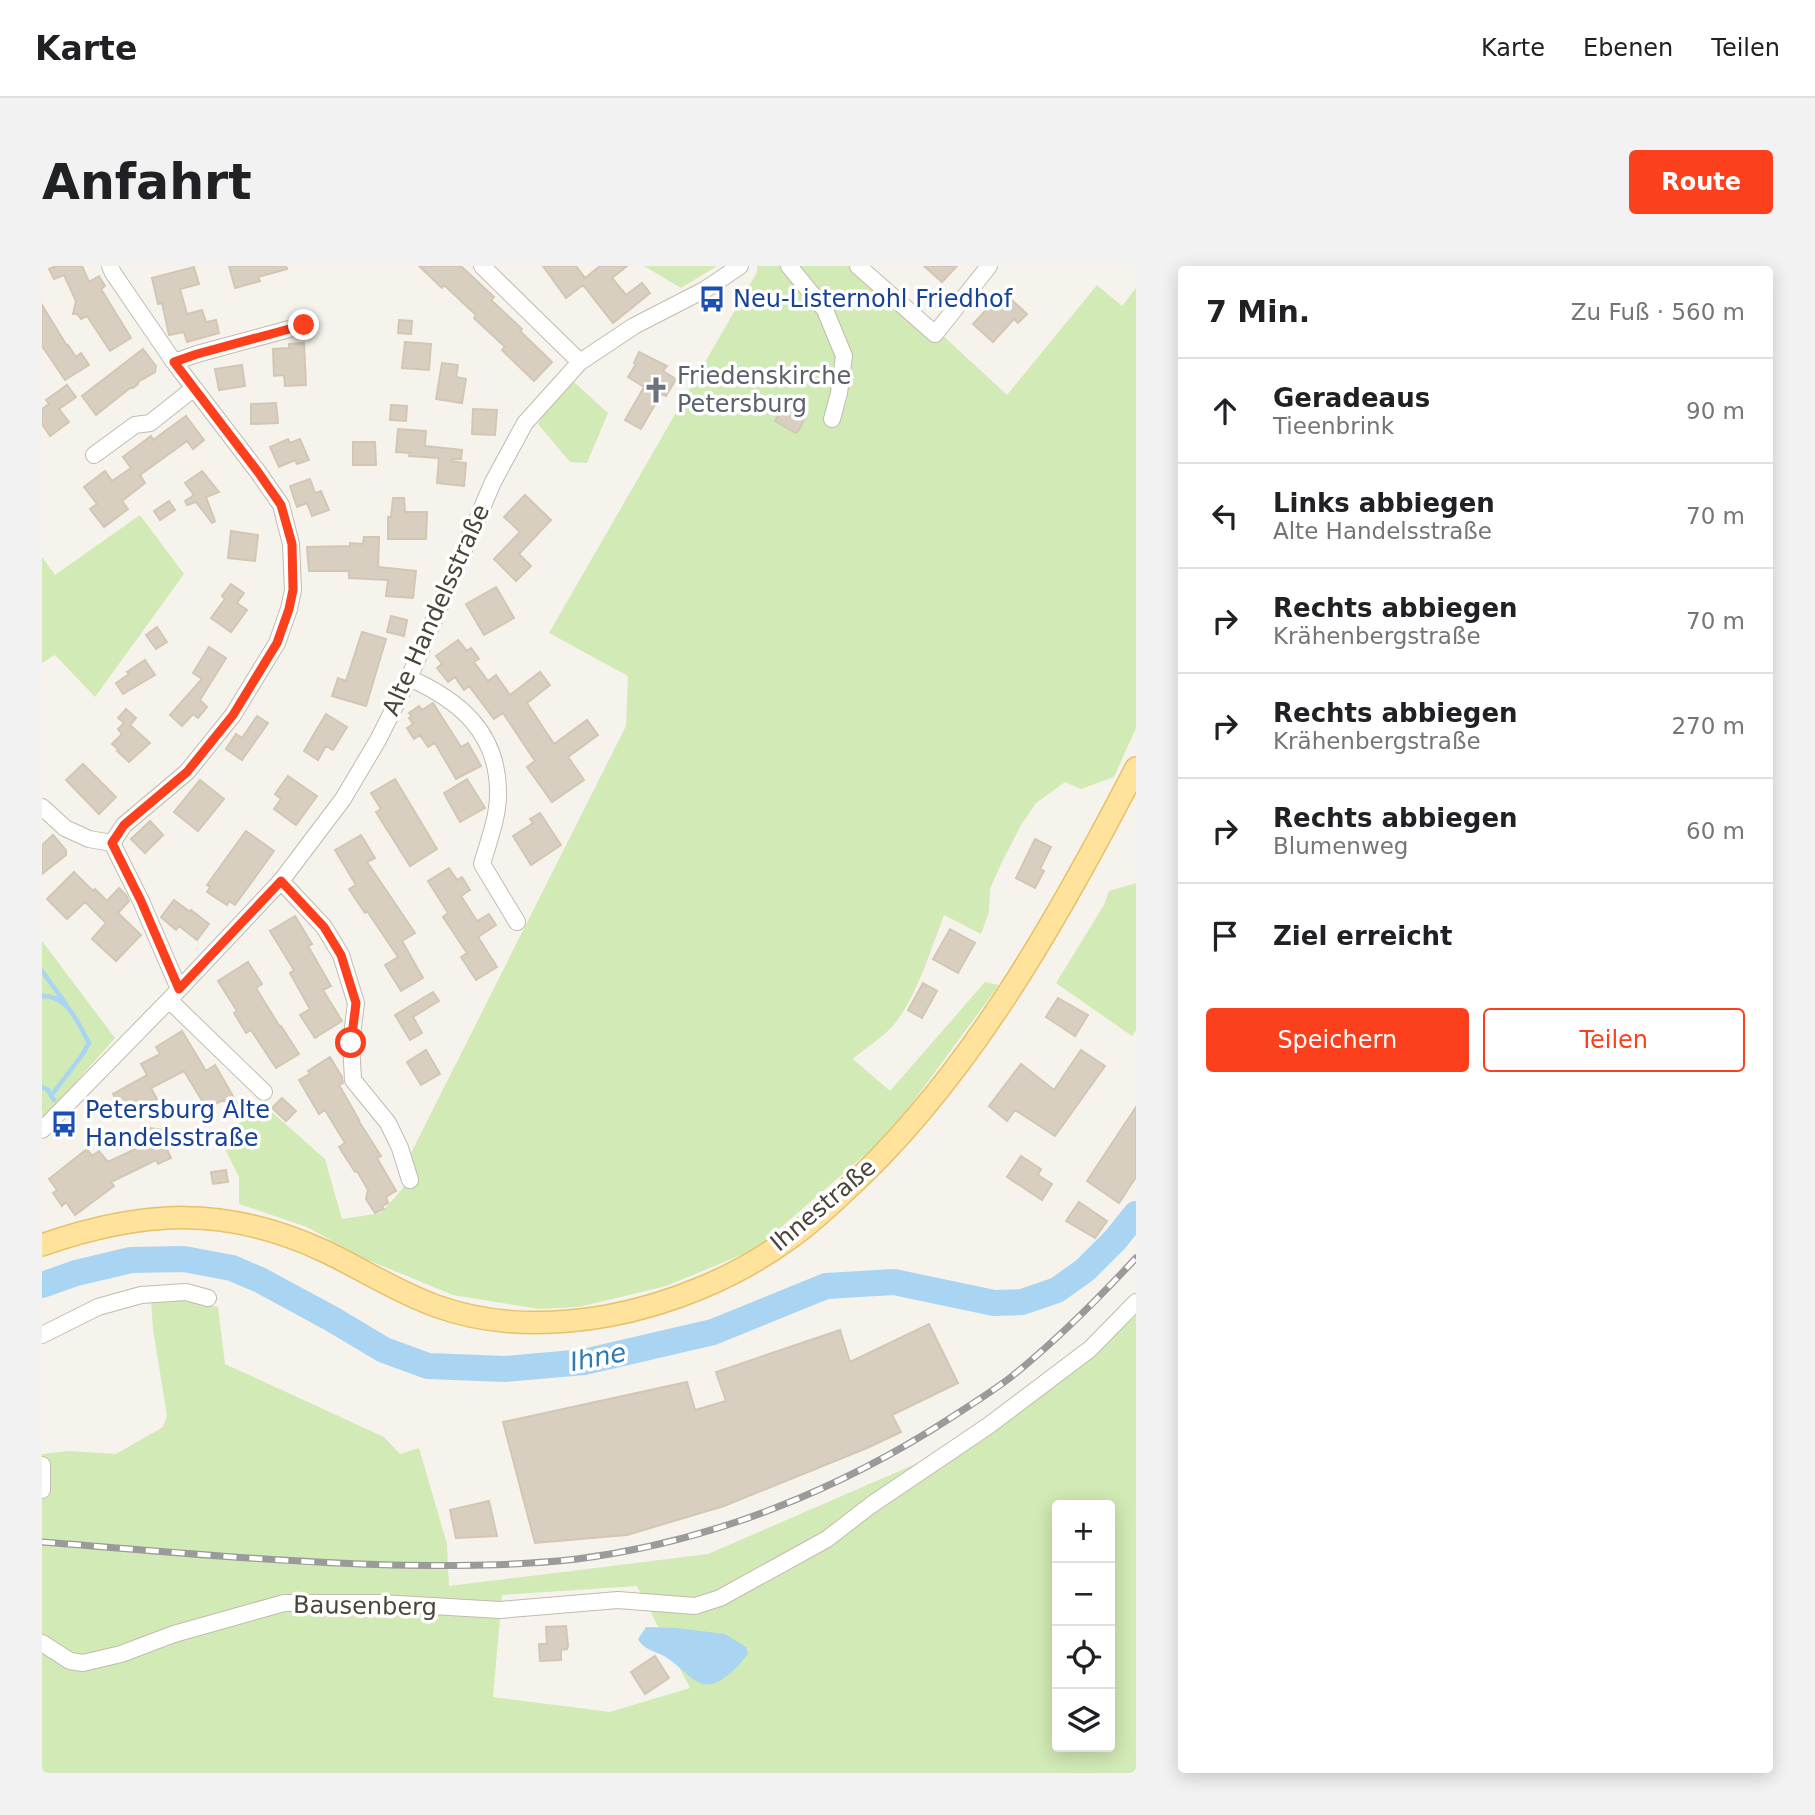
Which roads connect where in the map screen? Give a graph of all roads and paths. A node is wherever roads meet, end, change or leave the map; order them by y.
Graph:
1 (482, 266) edge
2 (740, 266) edge
3 (789, 266) edge
4 (858, 266) edge
5 (989, 266) edge
6 (117, 269) edge
7 (304, 325) dead end
8 (174, 362) junction
9 (580, 362) junction
10 (194, 389) junction
11 (832, 419) dead end
12 (94, 455) dead end
13 (410, 678) junction
14 (1136, 768) edge
15 (42, 807) edge
16 (112, 843) junction
17 (281, 881) junction
18 (517, 922) dead end
19 (174, 994) junction
20 (264, 1092) dead end
21 (42, 1130) edge
22 (410, 1180) dead end
23 (42, 1245) edge
24 (208, 1297) dead end
25 (1136, 1302) edge
26 (42, 1335) edge
27 (42, 1465) edge
28 (42, 1490) edge
29 (42, 1643) edge

1 - 9 street
2 - 9 street, Alte Handelsstraße
3 - 11 street
4 - 5 street
6 - 8 street
7 - 8 street
8 - 10 street
9 - 13 street, Alte Handelsstraße
10 - 12 street
10 - 16 street
13 - 17 street, Alte Handelsstraße
13 - 18 street
14 - 23 main road, Ihnestraße
15 - 16 street
16 - 19 street
17 - 19 street, Alte Handelsstraße
17 - 22 street
19 - 20 street
19 - 21 street, Alte Handelsstraße
24 - 26 street
25 - 29 street, Bausenberg
27 - 28 street

